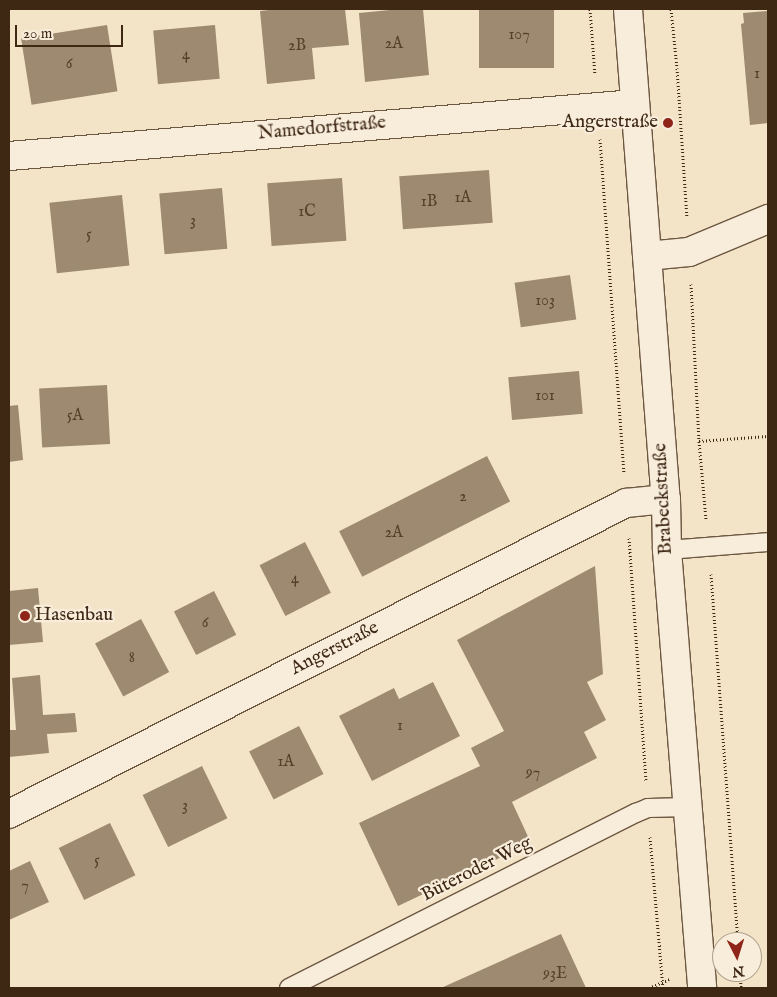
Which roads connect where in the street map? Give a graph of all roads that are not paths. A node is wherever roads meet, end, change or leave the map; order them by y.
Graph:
1 (628, 9) edge
2 (635, 104) junction
3 (9, 156) edge
4 (768, 219) edge
5 (647, 256) junction
6 (666, 499) junction
7 (768, 542) edge
8 (667, 550) junction
9 (688, 807) junction
10 (9, 814) edge
11 (289, 988) edge
12 (702, 988) edge

1 - 2 street, Brabeckstraße
2 - 3 street, Namedorfstraße
2 - 5 street, Brabeckstraße
4 - 5 street
5 - 6 street, Brabeckstraße
6 - 8 street, Brabeckstraße
6 - 10 street, Angerstraße
7 - 8 lane
8 - 9 street, Brabeckstraße
9 - 11 lane, Büteroder Weg
9 - 12 street, Brabeckstraße

